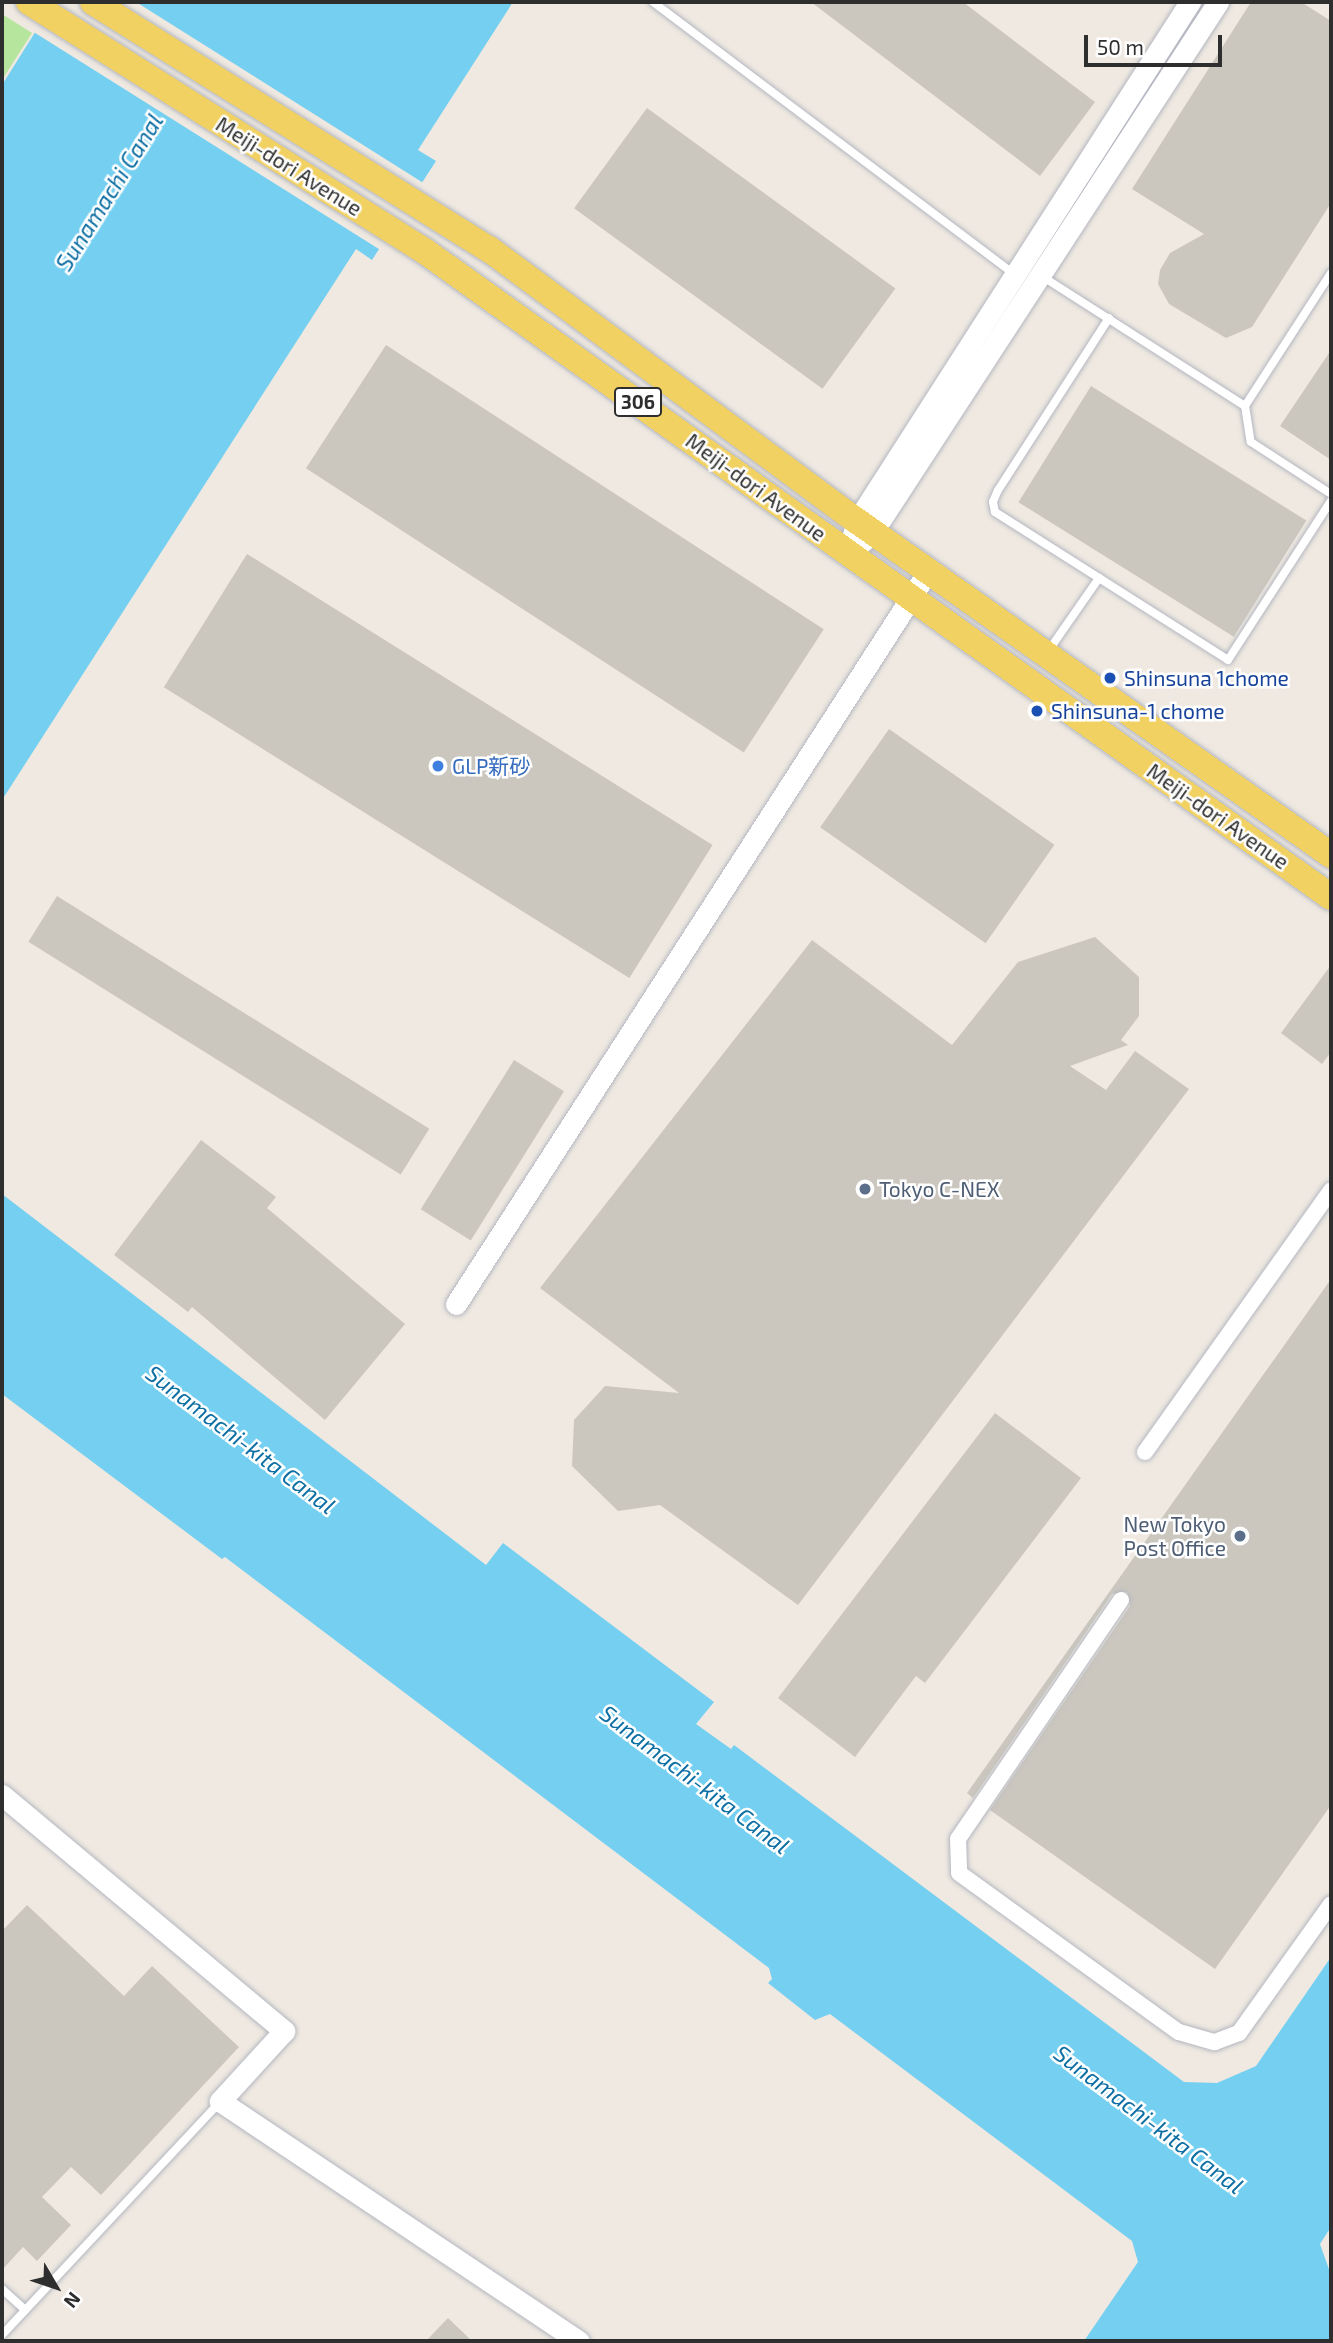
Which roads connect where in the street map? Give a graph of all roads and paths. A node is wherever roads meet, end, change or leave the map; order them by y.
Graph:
1 (29, 2) edge
2 (93, 2) edge
3 (653, 2) edge
4 (1191, 2) edge
5 (1218, 2) edge
6 (1331, 272) edge
7 (1015, 275) junction
8 (1043, 275) junction
9 (1109, 318) junction
10 (1245, 406) junction
11 (1331, 494) edge
12 (1331, 501) edge
13 (865, 527) junction
14 (848, 554) junction
15 (928, 570) junction
16 (1099, 578) junction
17 (910, 598) junction
18 (1047, 653) junction
19 (1331, 855) edge
20 (1331, 897) edge
21 (1331, 1190) edge
22 (456, 1304) dead end
23 (1145, 1452) dead end
24 (1121, 1600) dead end
25 (2, 1795) edge
26 (1331, 1904) edge
27 (220, 2101) junction
28 (2, 2289) edge
29 (24, 2310) junction
30 (2, 2335) edge
31 (579, 2341) edge

1 - 14 main road, Meiji-dori Avenue / 306
2 - 13 main road, Meiji-dori Avenue / 306
3 - 7 lane
4 - 7 street
5 - 8 street
6 - 10 lane
7 - 8 lane
7 - 13 street
8 - 9 lane
8 - 13 street
9 - 10 lane
9 - 16 lane
10 - 11 lane
12 - 16 lane
13 - 14 street
13 - 15 main road, Meiji-dori Avenue / 306
14 - 17 main road, Meiji-dori Avenue / 306
15 - 17 street
15 - 18 main road, Meiji-dori Avenue / 306
16 - 18 lane
17 - 20 main road, Meiji-dori Avenue / 306
17 - 22 street
18 - 19 main road, Meiji-dori Avenue / 306
21 - 23 street
24 - 26 street
25 - 27 street
27 - 29 lane
27 - 31 street
28 - 29 lane
29 - 30 lane

